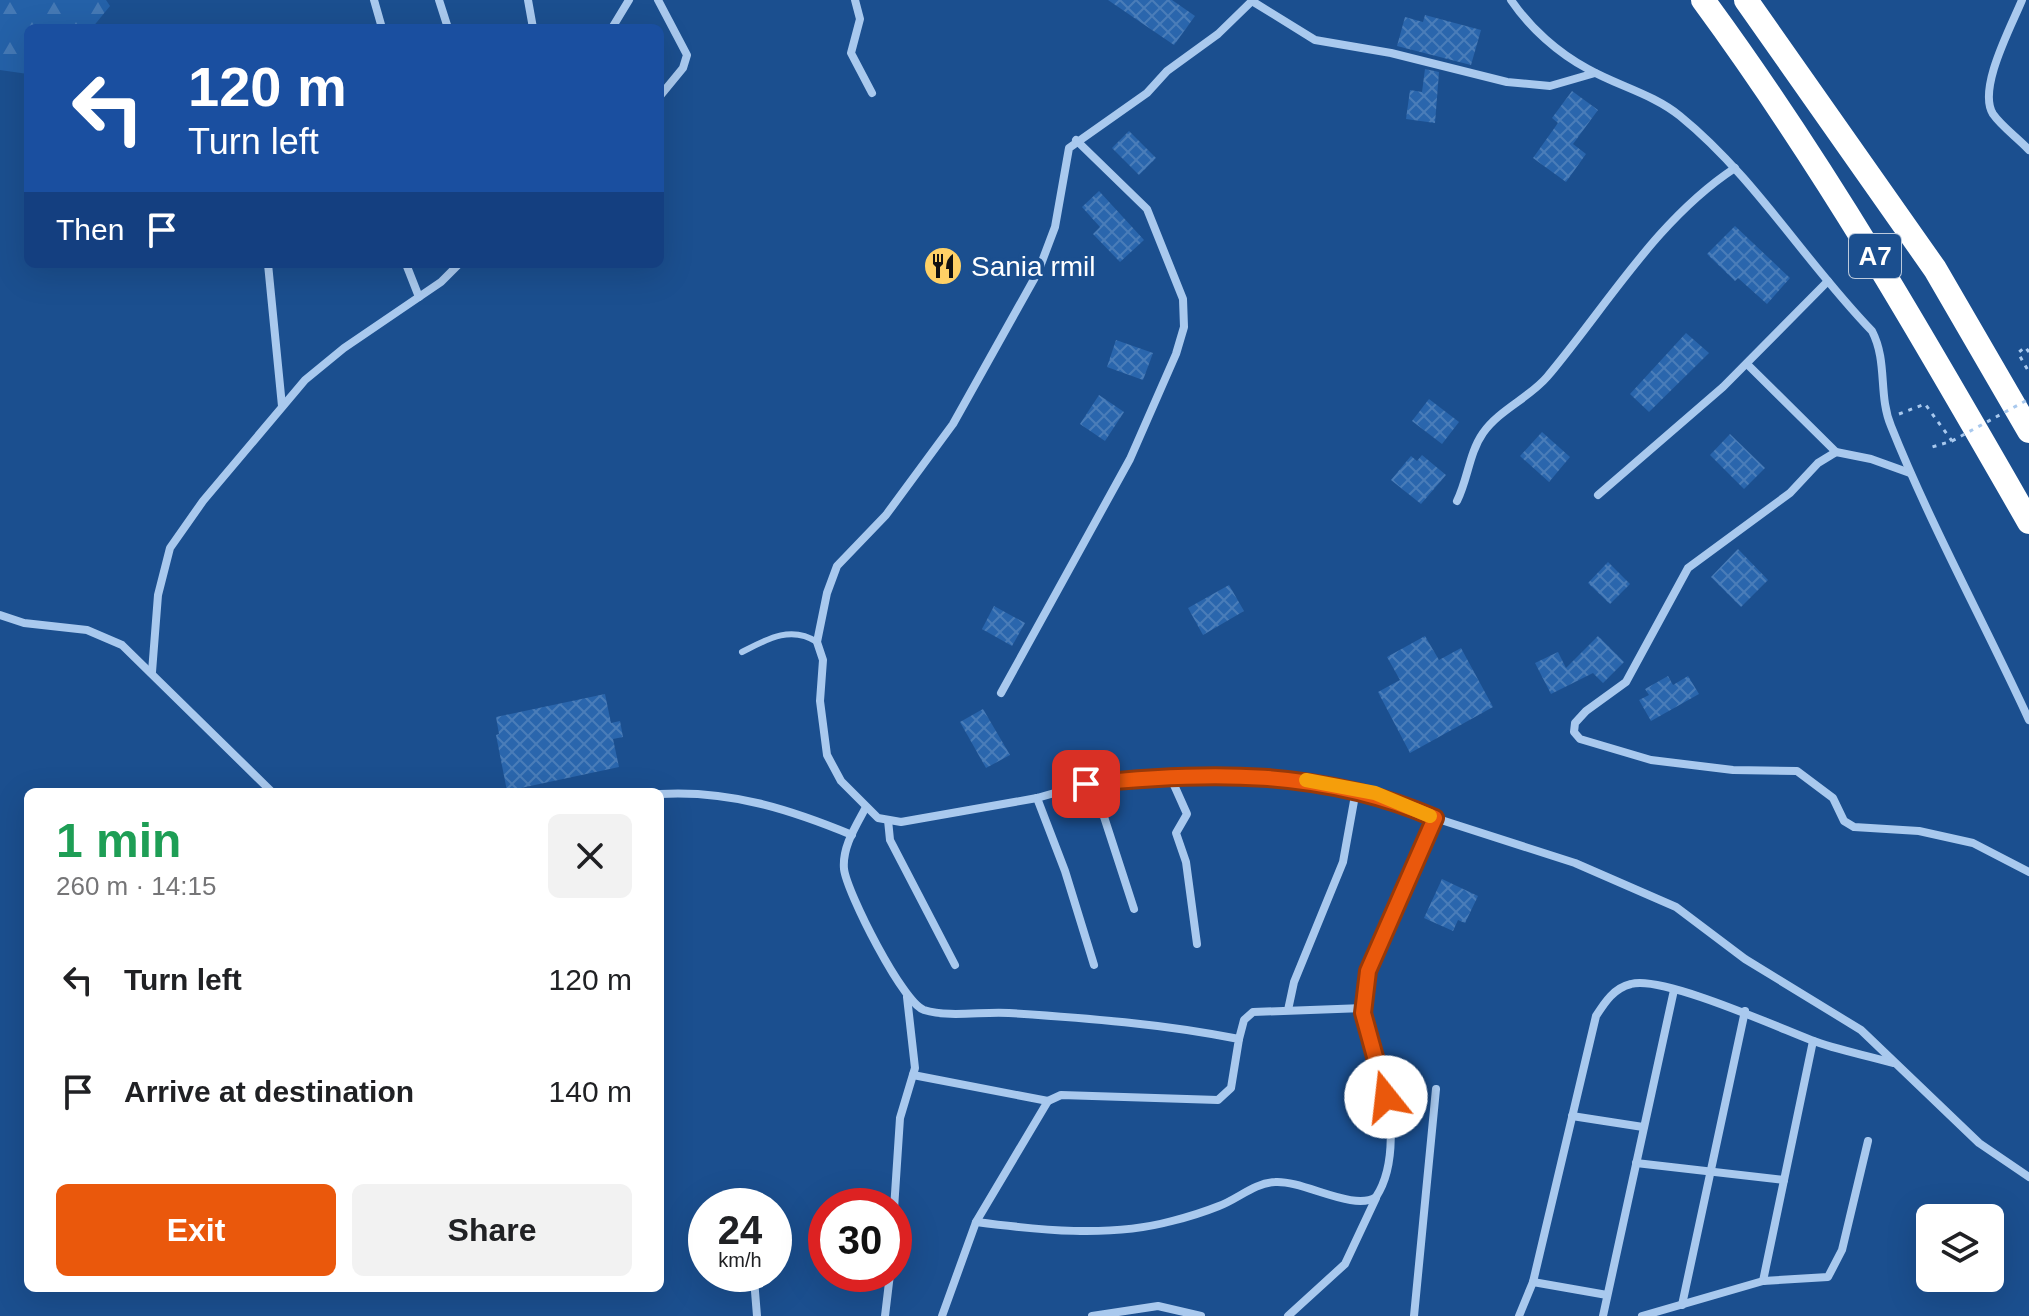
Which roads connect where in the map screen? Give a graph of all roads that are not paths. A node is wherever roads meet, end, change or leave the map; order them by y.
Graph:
1 (374, 0) edge
2 (439, 0) edge
3 (528, 0) edge
4 (629, 0) edge
5 (658, 0) edge
6 (855, 0) edge
7 (1252, 0) edge
8 (1511, 0) edge
9 (1703, 0) edge
10 (1746, 0) edge
11 (2022, 0) edge
12 (381, 24) edge
13 (447, 24) edge
14 (532, 24) edge
15 (614, 24) edge
16 (1596, 73) junction
17 (664, 91) edge
18 (872, 93) dead end
19 (1076, 140) junction
20 (2029, 150) edge
21 (1735, 168) junction
22 (268, 268) edge
23 (408, 268) edge
24 (454, 268) edge
25 (1828, 281) junction
26 (419, 297) junction
27 (1747, 364) junction
28 (282, 406) junction
29 (2029, 431) edge
30 (1836, 452) junction
31 (1910, 473) junction
32 (1598, 495) dead end
33 (1457, 501) dead end
34 (2029, 522) edge
35 (0, 615) edge
36 (817, 642) junction
37 (742, 652) dead end
38 (152, 672) junction
39 (1001, 693) dead end
40 (2029, 720) edge
41 (1170, 776) junction
42 (1093, 783) junction
43 (268, 788) edge
44 (1356, 790) junction
45 (664, 794) edge
46 (1037, 798) junction
47 (866, 807) junction
48 (1435, 818) junction
49 (888, 820) junction
50 (852, 835) junction
51 (2029, 872) edge
52 (1134, 909) dead end
53 (1197, 944) dead end
54 (955, 965) dead end
55 (1094, 965) dead end
56 (1674, 990) junction
57 (906, 994) junction
58 (1364, 1008) junction
59 (1288, 1010) junction
60 (1745, 1011) junction
61 (1239, 1039) junction
62 (1813, 1041) junction
63 (1896, 1064) junction
64 (913, 1075) junction
65 (1436, 1089) dead end
66 (1048, 1101) junction
67 (1572, 1116) junction
68 (1643, 1127) junction
69 (1868, 1141) dead end
70 (1636, 1163) junction
71 (1711, 1170) junction
72 (2029, 1177) edge
73 (1784, 1180) junction
74 (895, 1188) edge
75 (1376, 1197) junction
76 (976, 1222) junction
77 (1763, 1281) junction
78 (1533, 1282) junction
79 (755, 1292) edge
80 (888, 1292) edge
81 (1607, 1295) junction
82 (1682, 1305) junction
83 (757, 1316) edge
84 (885, 1316) edge
85 (942, 1316) edge
86 (1092, 1316) edge
87 (1201, 1316) edge
88 (1288, 1316) edge
89 (1414, 1316) edge
90 (1519, 1316) edge
91 (1603, 1316) edge
92 (1642, 1316) edge

1 - 12 street
2 - 13 street
3 - 14 street
4 - 15 street
5 - 17 street
6 - 18 street
7 - 16 street
7 - 19 street
8 - 16 street
9 - 34 highway, A7
10 - 29 highway, A7
11 - 20 street
16 - 21 street
19 - 36 street
19 - 39 street
21 - 25 street
21 - 33 street
22 - 28 street
23 - 26 street
24 - 26 street
25 - 27 street
25 - 31 street
26 - 28 street
27 - 30 street
27 - 32 street
28 - 38 street
30 - 31 street
30 - 51 street
31 - 40 street
35 - 38 street
36 - 37 lane
36 - 47 street
38 - 43 street
41 - 42 street
41 - 44 street
41 - 53 street
42 - 46 street
42 - 52 street
44 - 48 street
44 - 59 street
45 - 50 street
46 - 49 street
46 - 55 street
47 - 49 street
47 - 50 street
48 - 58 street
48 - 63 street
49 - 54 street
50 - 57 street
56 - 60 street
56 - 67 street
56 - 68 street
57 - 61 street
57 - 64 street
58 - 59 street
58 - 75 street
59 - 61 street
60 - 62 street
60 - 71 street
61 - 66 street
62 - 63 street
62 - 73 street
63 - 72 street
64 - 66 street
64 - 74 street
65 - 89 street
66 - 76 street
67 - 68 street
67 - 78 street
68 - 70 street
69 - 77 street
70 - 71 street
70 - 81 street
71 - 73 street
71 - 82 street
73 - 77 street
75 - 76 street
75 - 88 street
76 - 85 street
77 - 82 street
78 - 81 street
78 - 90 street
79 - 83 street
80 - 84 street
81 - 91 street
82 - 92 street
86 - 87 street

